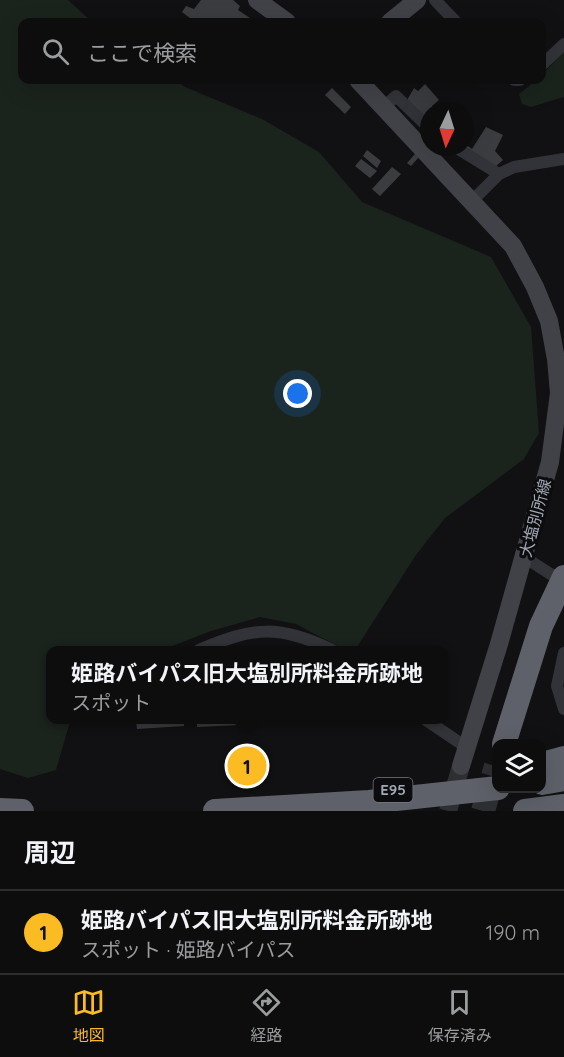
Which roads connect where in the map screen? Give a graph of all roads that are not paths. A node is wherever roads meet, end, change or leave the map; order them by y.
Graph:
1 (257, 0) edge
2 (417, 0) edge
3 (435, 0) edge
4 (282, 18) edge
5 (395, 18) edge
6 (452, 18) edge
7 (564, 44) edge
8 (546, 61) edge
9 (362, 84) edge
10 (384, 107) junction
11 (420, 119) edge
12 (470, 156) edge
13 (564, 159) edge
14 (499, 174) junction
15 (473, 200) junction
16 (525, 557) junction
17 (560, 582) edge
18 (212, 646) edge
19 (323, 646) edge
20 (564, 653) edge
21 (564, 709) edge
22 (432, 724) edge
23 (506, 739) edge
24 (514, 739) edge
25 (466, 747) junction
26 (564, 758) edge
27 (546, 763) edge
28 (461, 766) tunnel mouth
29 (492, 773) edge
30 (564, 779) edge
31 (546, 782) edge
32 (492, 790) edge
33 (564, 806) edge
34 (290, 808) junction
35 (0, 810) edge
36 (22, 811) edge
37 (215, 811) edge
38 (525, 811) edge

1 - 4 main road
2 - 5 main road
3 - 6 street
7 - 8 street
9 - 10 main road, 大塩別所線
10 - 11 street
10 - 15 main road, 大塩別所線
12 - 14 street
13 - 14 street
14 - 15 street
15 - 16 main road, 大塩別所線
16 - 17 street
16 - 25 main road, 大塩別所線
17 - 23 highway
17 - 24 highway
18 - 19 street
20 - 21 street
22 - 25 street
25 - 28 main road, 大塩別所線
26 - 27 highway
29 - 34 highway, E95
30 - 31 highway
32 - 34 highway
33 - 38 highway
34 - 37 highway
35 - 36 highway

